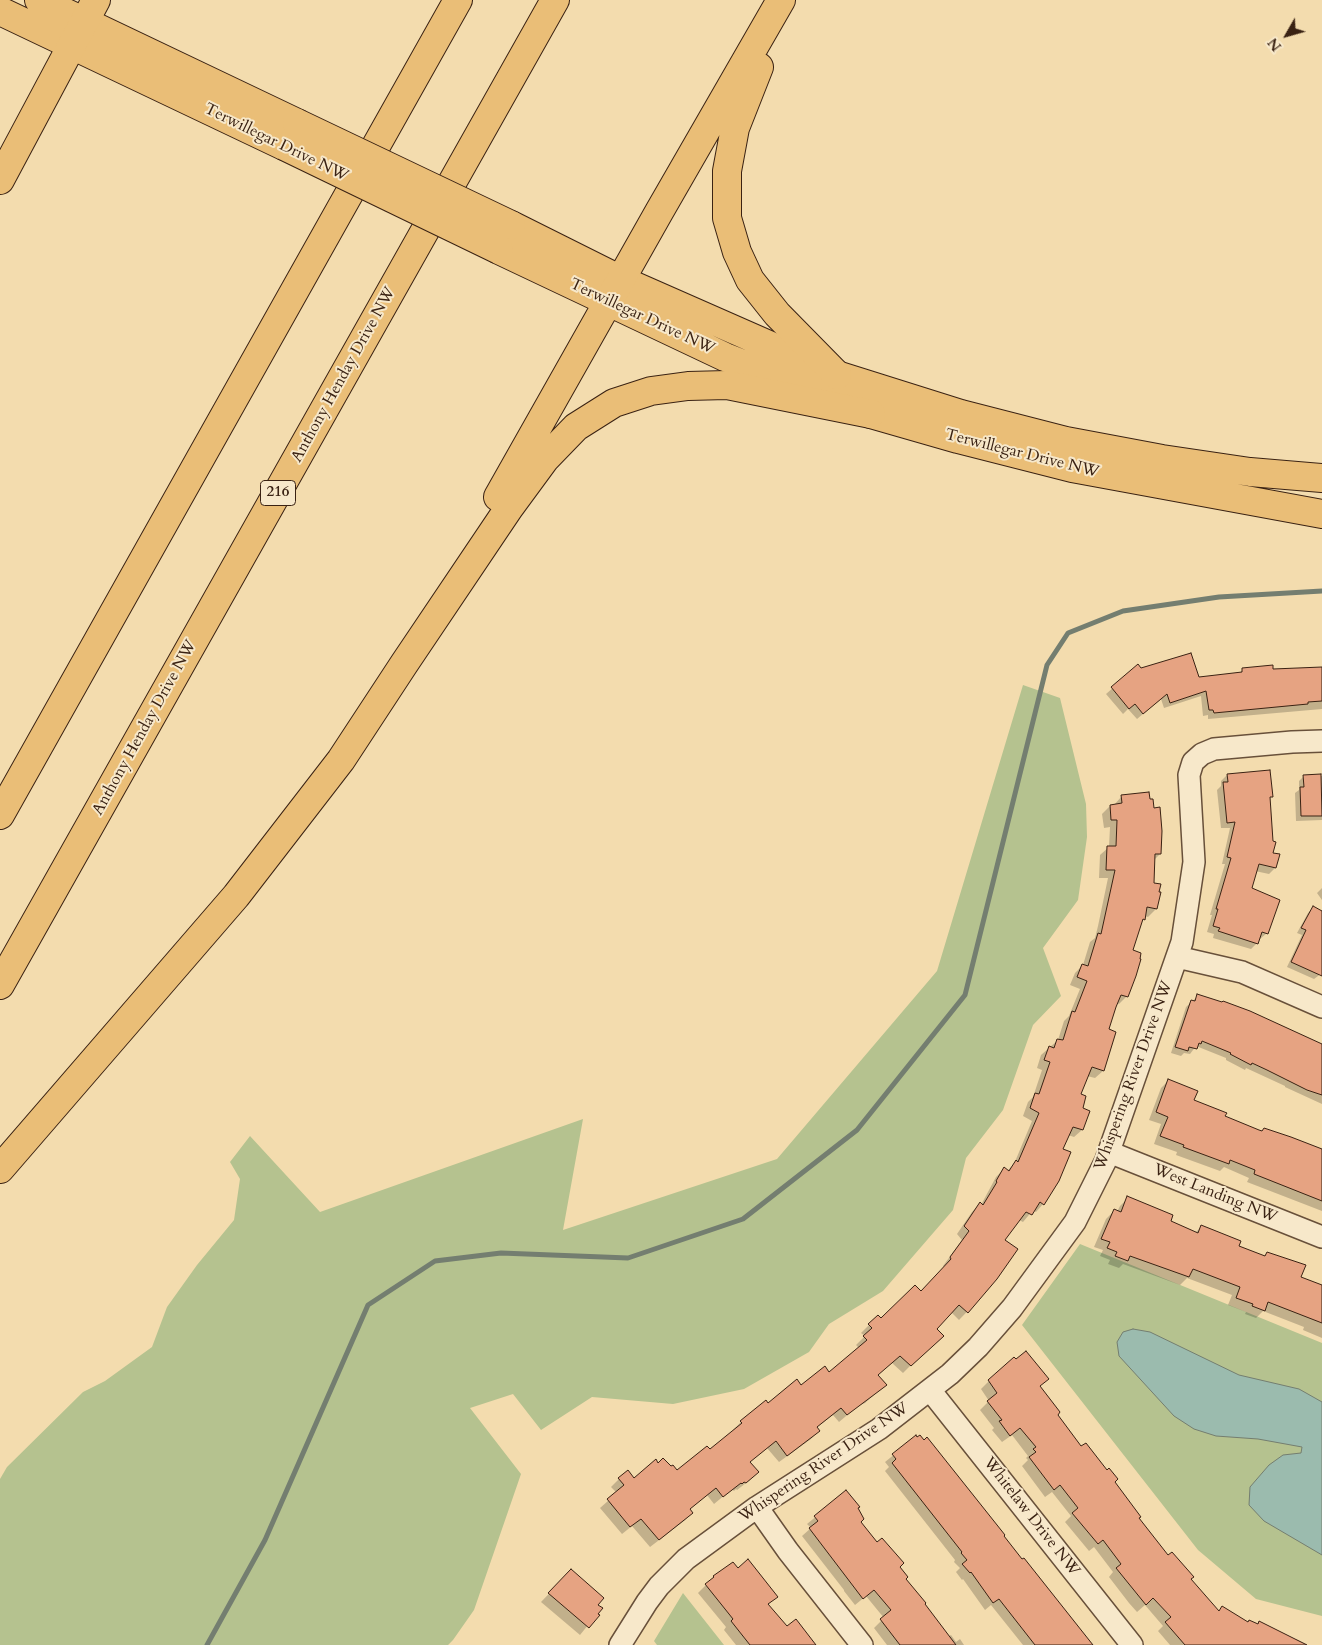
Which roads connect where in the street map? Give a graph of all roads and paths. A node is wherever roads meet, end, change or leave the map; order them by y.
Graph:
1 (39, 0) edge
2 (458, 0) edge
3 (555, 0) edge
4 (781, 0) edge
5 (786, 0) edge
6 (90, 10) edge
7 (0, 11) edge
8 (72, 45) junction
9 (290, 135) junction
10 (0, 180) edge
11 (615, 291) junction
12 (836, 375) junction
13 (871, 414) junction
14 (1322, 478) edge
15 (1322, 514) edge
16 (404, 664) junction
17 (1322, 741) edge
18 (0, 815) edge
19 (1177, 957) junction
20 (0, 985) edge
21 (1322, 1007) edge
22 (1109, 1152) junction
23 (0, 1169) edge
24 (1322, 1237) edge
25 (930, 1390) junction
26 (757, 1508) junction
27 (620, 1645) edge
28 (862, 1645) edge
29 (1132, 1645) edge

1 - 6 main road, Terwillegar Drive NW
2 - 18 main road
3 - 20 main road, Anthony Henday Drive NW / 216
4 - 11 main road
5 - 12 main road
6 - 8 main road
6 - 9 main road, Terwillegar Drive NW
7 - 8 main road, Terwillegar Drive NW
8 - 9 main road, Terwillegar Drive NW
8 - 10 main road
9 - 11 main road, Terwillegar Drive NW, bridge
9 - 11 main road, Terwillegar Drive NW, bridge
11 - 12 main road, Terwillegar Drive NW
11 - 13 main road, Terwillegar Drive NW
11 - 16 main road
12 - 14 main road, Terwillegar Drive NW
13 - 15 main road, Terwillegar Drive NW
13 - 16 main road
16 - 23 main road
17 - 19 street, Whispering River Drive NW
19 - 21 street
19 - 22 street, Whispering River Drive NW
22 - 24 street, West Landing NW
22 - 25 street, Whispering River Drive NW
25 - 26 street, Whispering River Drive NW
25 - 29 street, Whitelaw Drive NW
26 - 27 street, Whispering River Drive NW
26 - 28 street

